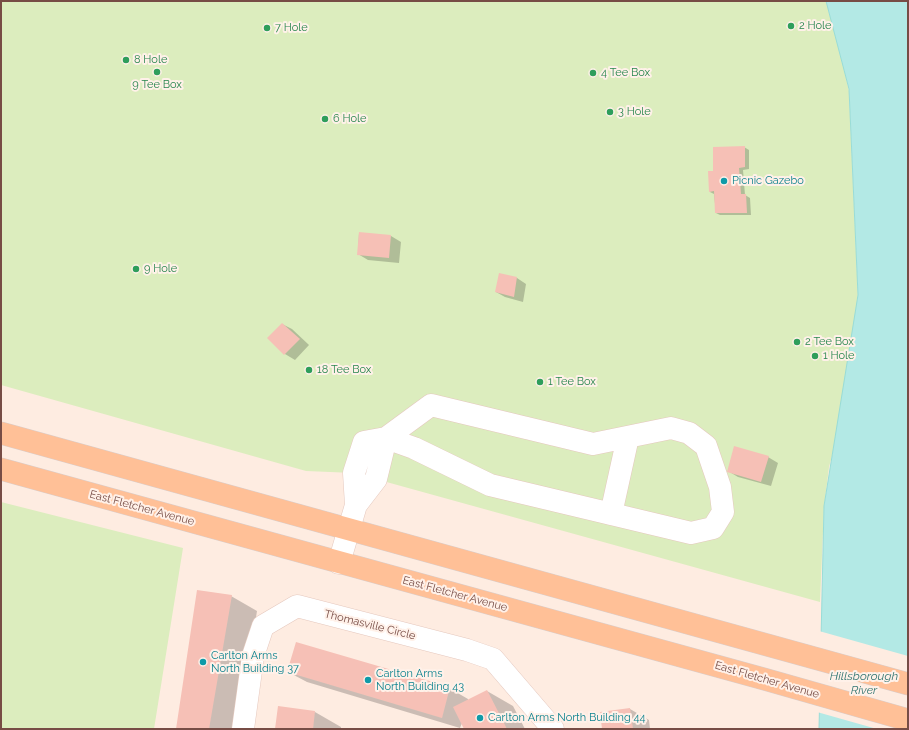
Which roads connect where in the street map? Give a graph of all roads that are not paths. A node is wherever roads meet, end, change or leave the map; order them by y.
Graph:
1 (1, 434) edge
2 (628, 437) junction
3 (386, 438) junction
4 (1, 470) edge
5 (611, 514) junction
6 (349, 529) junction
7 (339, 563) junction
8 (908, 684) edge
9 (908, 720) edge
10 (243, 729) edge
11 (554, 729) edge

1 - 6 main road
2 - 3 street
2 - 5 street
2 - 5 street
3 - 5 street
3 - 6 street
4 - 7 main road, East Fletcher Avenue
6 - 7 street
6 - 8 main road
7 - 9 main road, East Fletcher Avenue
10 - 11 street, Thomasville Circle

